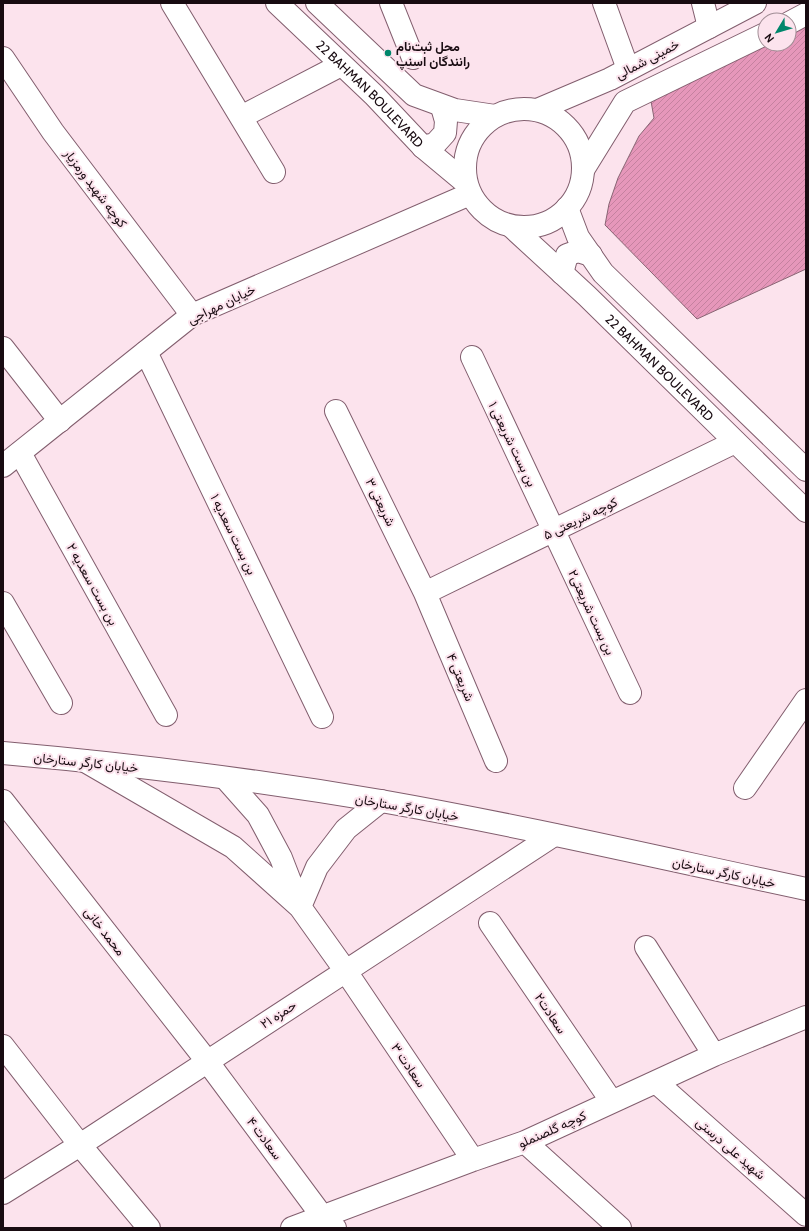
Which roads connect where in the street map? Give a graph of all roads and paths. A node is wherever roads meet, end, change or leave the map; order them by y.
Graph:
1 (172, 3) edge
2 (277, 3) edge
3 (318, 3) edge
4 (391, 3) edge
5 (604, 3) edge
6 (703, 3) edge
7 (755, 3) edge
8 (806, 14) edge
9 (797, 19) edge
10 (708, 27) junction
11 (757, 38) edge
12 (3, 58) edge
13 (413, 58) dead end
14 (341, 64) junction
15 (619, 74) junction
16 (625, 102) junction
17 (442, 107) junction
18 (537, 110) junction
19 (496, 116) junction
20 (241, 117) junction
21 (423, 147) junction
22 (583, 170) junction
23 (274, 172) dead end
24 (468, 188) junction
25 (568, 208) junction
26 (512, 227) junction
27 (591, 255) junction
28 (562, 273) junction
29 (192, 315) junction
30 (3, 348) edge
31 (146, 352) junction
32 (472, 357) dead end
33 (336, 411) dead end
34 (60, 421) junction
35 (735, 442) junction
36 (11, 459) edge
37 (806, 470) edge
38 (806, 511) edge
39 (554, 530) junction
40 (425, 593) junction
41 (3, 603) edge
42 (630, 693) dead end
43 (806, 700) edge
44 (61, 703) dead end
45 (166, 715) dead end
46 (322, 717) dead end
47 (3, 753) edge
48 (85, 761) junction
49 (496, 761) dead end
50 (226, 779) junction
51 (745, 788) dead end
52 (3, 801) edge
53 (381, 801) junction
54 (554, 835) junction
55 (806, 889) edge
56 (300, 906) junction
57 (490, 923) dead end
58 (646, 947) dead end
59 (345, 970) junction
60 (806, 1017) edge
61 (3, 1046) edge
62 (714, 1056) junction
63 (207, 1061) junction
64 (656, 1082) junction
65 (612, 1102) junction
66 (525, 1142) junction
67 (80, 1145) junction
68 (473, 1160) junction
69 (3, 1193) edge
70 (806, 1215) edge
71 (329, 1222) edge
72 (148, 1228) edge
73 (292, 1228) edge
74 (620, 1228) edge

1 - 20 street
2 - 14 street, 22 BAHMAN BOULEVARD
3 - 17 street
4 - 13 street
5 - 15 street
6 - 10 street
7 - 10 street, خمینی شمالی
8 - 9 street
10 - 15 street, خمینی شمالی
11 - 16 street
12 - 29 street, کوچه شهید ورمزیار
14 - 20 street
14 - 21 street, 22 BAHMAN BOULEVARD
15 - 16 street
15 - 18 street, خمینی شمالی
16 - 22 street
17 - 19 street
17 - 21 street
18 - 19 street
18 - 22 street
19 - 24 street
20 - 23 street
21 - 24 street, 22 BAHMAN BOULEVARD
22 - 25 street
24 - 26 street
24 - 29 street, خیابان مهراجی
25 - 26 street
25 - 27 street
26 - 28 street, 22 BAHMAN BOULEVARD
27 - 28 street
27 - 37 street
28 - 35 street, 22 BAHMAN BOULEVARD
29 - 31 street, خیابان مهراجی
30 - 34 street
31 - 34 street, خیابان مهراجی
31 - 46 street, بن بست سعدیه ۱
32 - 39 street, بن بست شریعتی ۱
33 - 40 street, شریعتی ۳
34 - 36 street, خیابان مهراجی
35 - 38 street, 22 BAHMAN BOULEVARD
35 - 39 street, ۵ کوچه شریعتی
36 - 45 street, بن بست سعدیه ۲
39 - 40 street, ۵ کوچه شریعتی
39 - 42 street, بن بست شریعتی۲
40 - 49 street, شریعتی ۴
41 - 44 street
43 - 51 street
47 - 48 street, خیابان کارگر ستارخان
48 - 50 street, خیابان کارگر ستارخان
48 - 56 street
50 - 53 street, خیابان کارگر ستارخان
50 - 56 street
52 - 63 street, محمد خانی
53 - 54 street, خیابان کارگر ستارخان
53 - 56 street
54 - 55 street, خیابان کارگر ستارخان
54 - 59 street, حمزه ۲۱
56 - 59 street, سعادت ۳
57 - 65 street, سعادت۲
58 - 62 street
59 - 63 street, حمزه ۲۱
59 - 68 street, سعادت ۳
60 - 62 street, کوچه گلصنملو
61 - 67 street
62 - 64 street, کوچه گلصنملو
63 - 67 street, حمزه ۲۱
63 - 71 street, سعادت ۴
64 - 65 street, کوچه گلصنملو
64 - 70 street, شهید علی درستی
65 - 66 street, کوچه گلصنملو
66 - 68 street, کوچه گلصنملو
66 - 74 street
67 - 69 street, حمزه ۲۱
67 - 72 street
68 - 71 street, کوچه گلصنملو
71 - 73 street, کوچه گلصنملو

